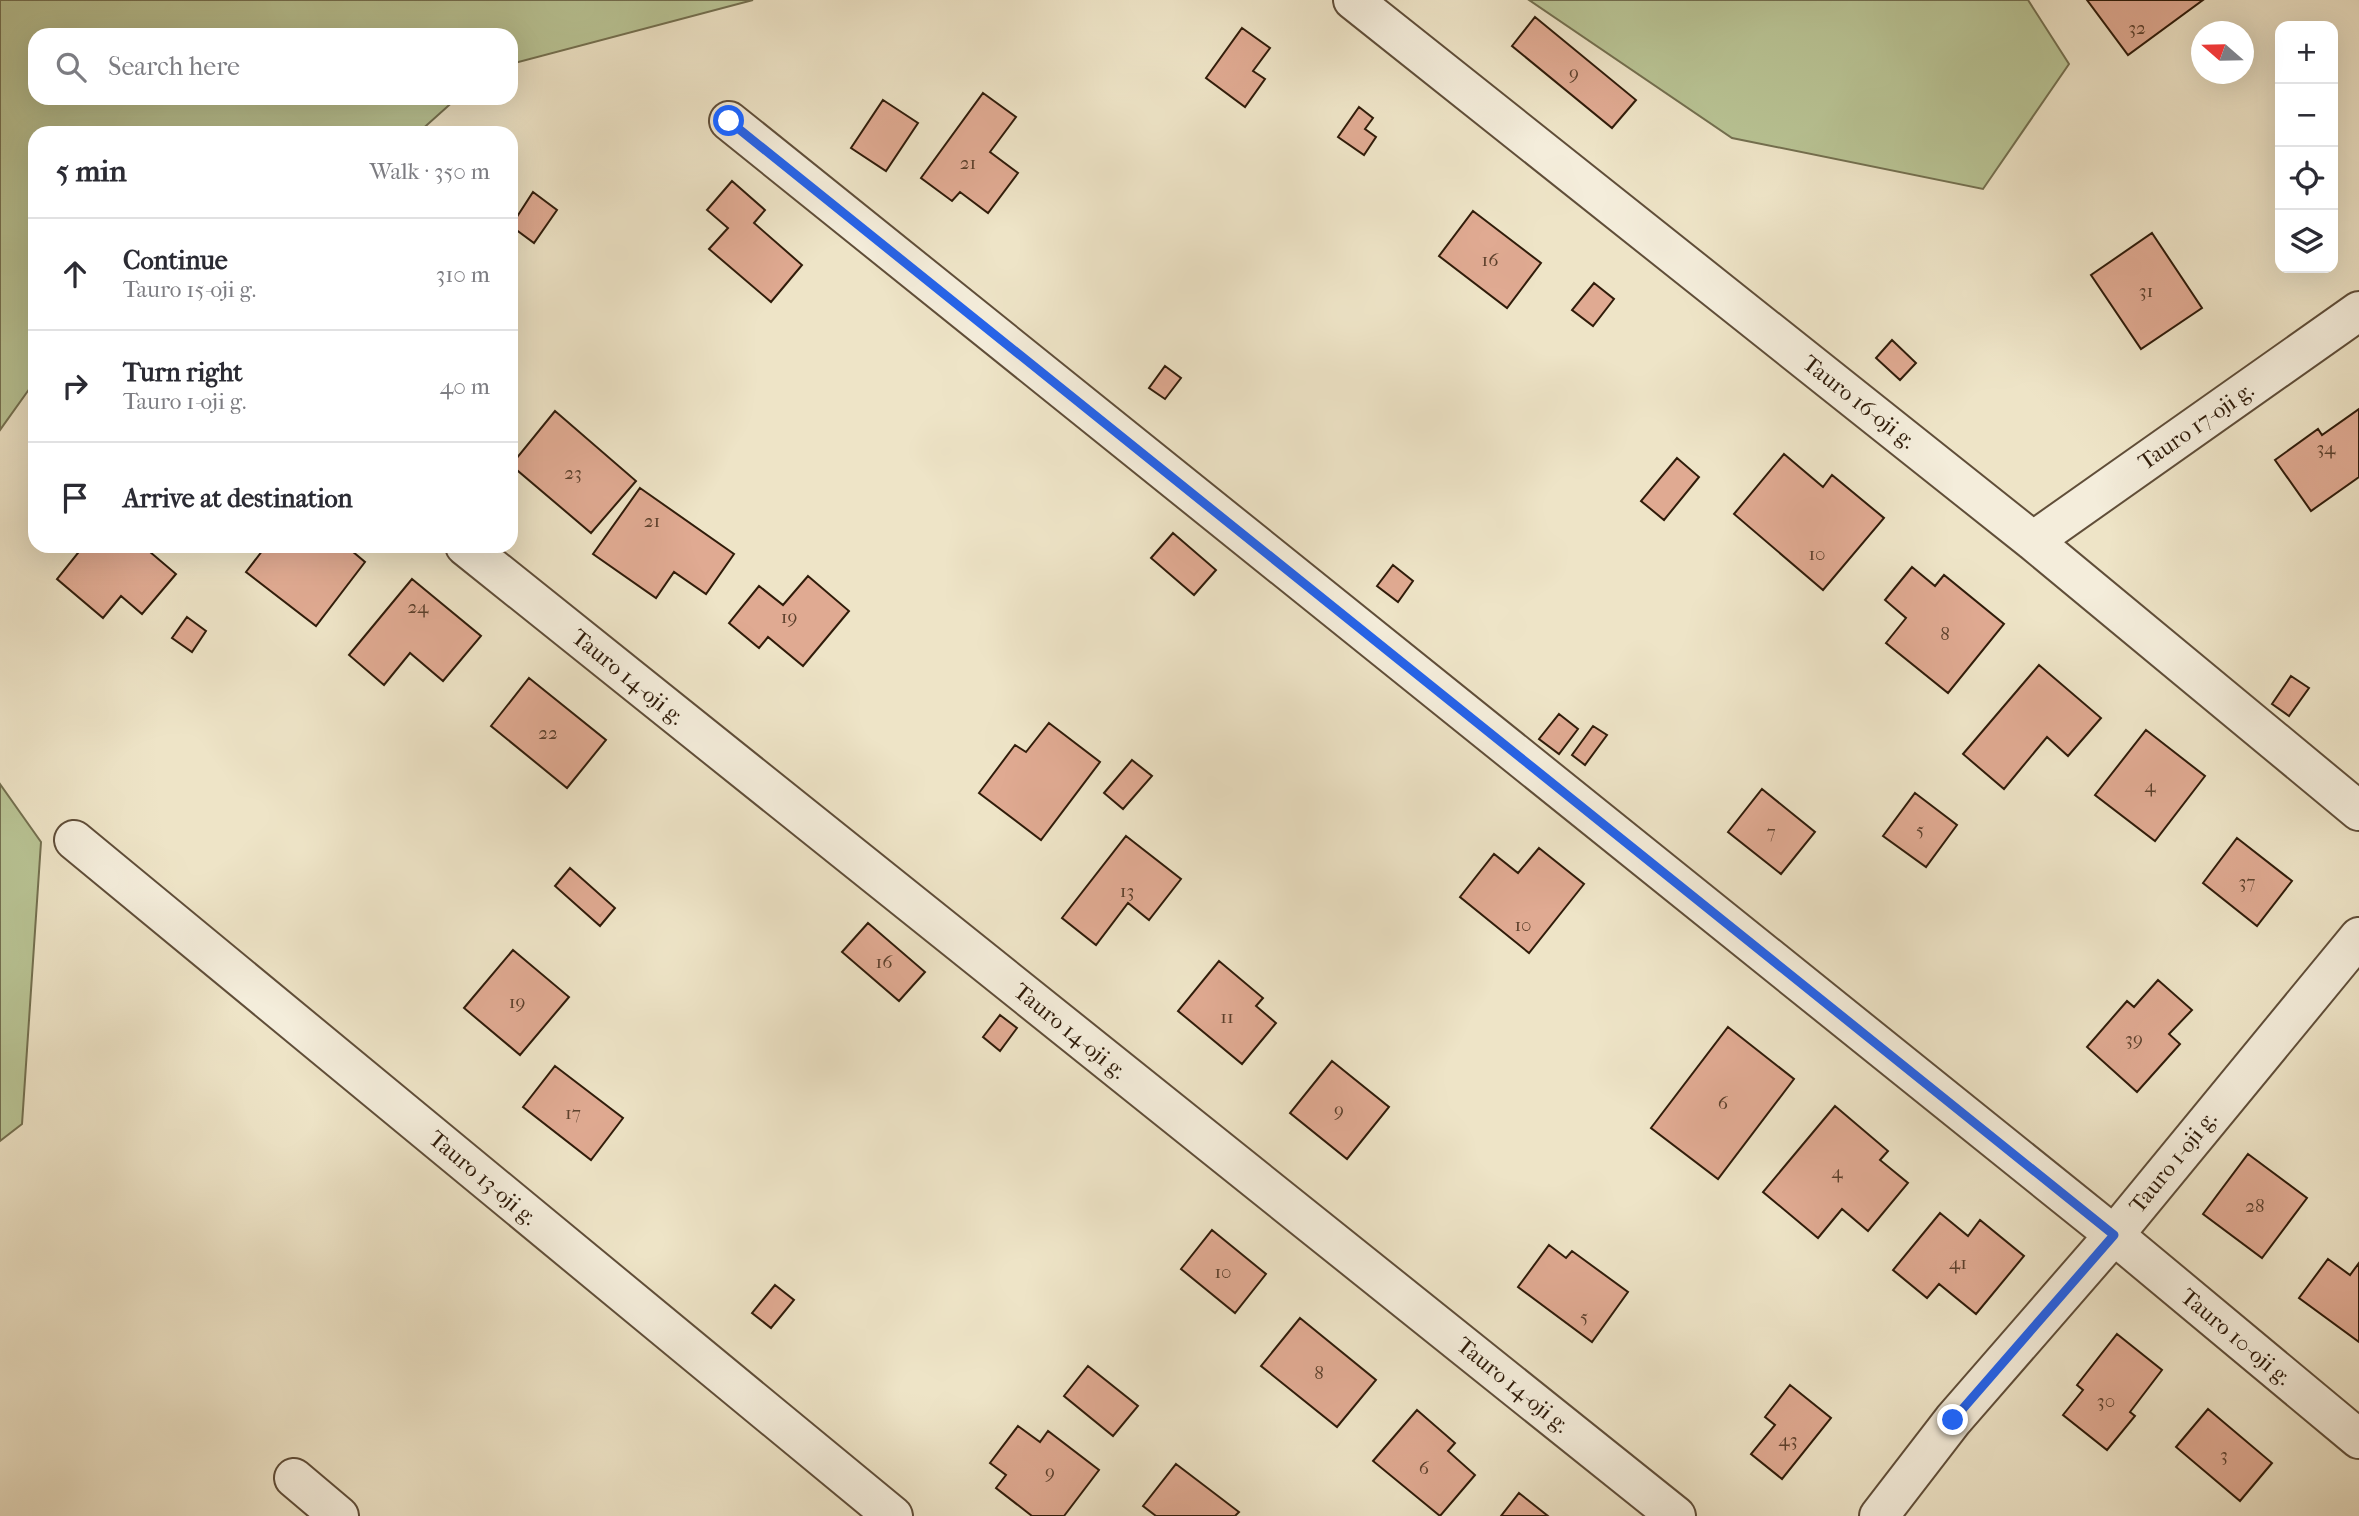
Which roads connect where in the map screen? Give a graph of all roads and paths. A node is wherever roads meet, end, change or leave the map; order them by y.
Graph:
1 (1353, 0) edge
2 (729, 121) dead end
3 (2359, 311) edge
4 (2034, 541) junction
5 (474, 553) edge
6 (2359, 811) edge
7 (74, 840) dead end
8 (2359, 937) edge
9 (2114, 1235) junction
10 (2359, 1439) edge
11 (294, 1478) dead end
12 (339, 1516) edge
13 (892, 1516) edge
14 (1676, 1516) edge
15 (1879, 1516) edge

1 - 4 street, Tauro 16-oji g.
2 - 9 street, Tauro 10-oji g.
3 - 4 street, Tauro 17-oji g.
4 - 6 street, Tauro 16-oji g.
5 - 14 street, Tauro 14-oji g.
7 - 13 street, Tauro 13-oji g.
8 - 9 street, Tauro 1-oji g.
9 - 10 street, Tauro 10-oji g.
9 - 15 street, Tauro 1-oji g.
11 - 12 street

